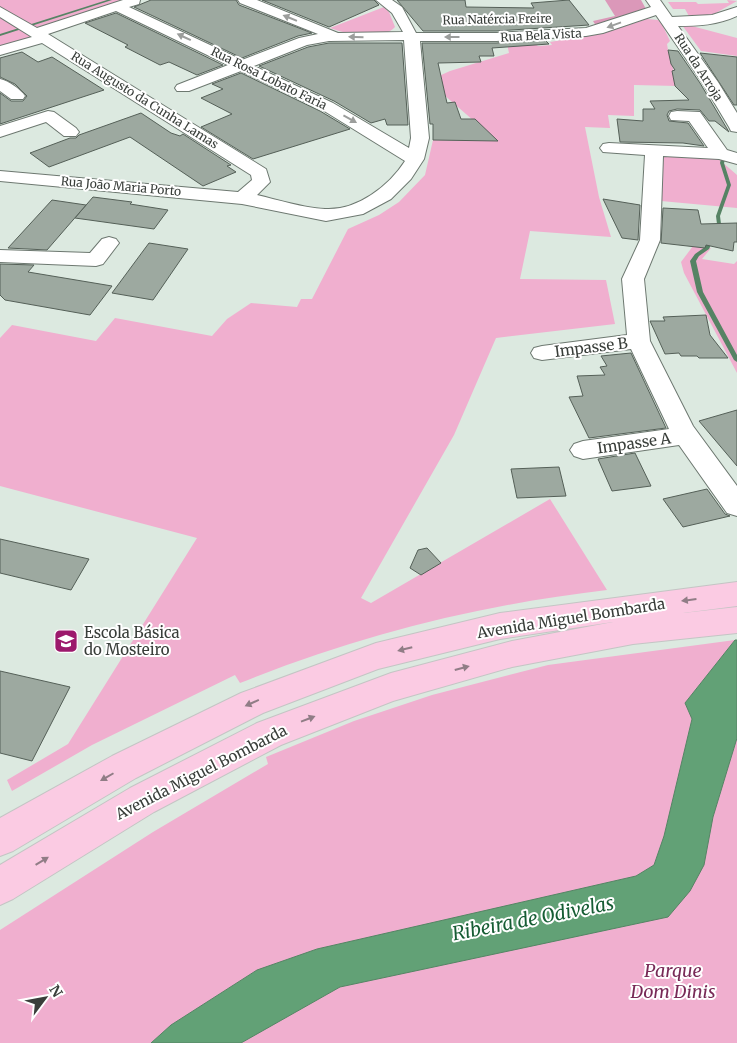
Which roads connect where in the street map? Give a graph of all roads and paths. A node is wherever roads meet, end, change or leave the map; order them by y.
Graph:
1 (138, 0) edge
2 (245, 0) edge
3 (383, 0) edge
4 (656, 4) edge
5 (118, 7) junction
6 (0, 11) edge
7 (737, 11) edge
8 (422, 21) dead end
9 (669, 21) junction
10 (694, 22) junction
11 (729, 30) dead end
12 (410, 33) junction
13 (41, 35) junction
14 (336, 37) junction
15 (0, 51) edge
16 (244, 65) junction
17 (0, 84) edge
18 (183, 88) dead end
19 (17, 96) dead end
20 (677, 116) dead end
21 (737, 127) edge
22 (0, 132) edge
23 (70, 132) dead end
24 (609, 148) dead end
25 (654, 149) junction
26 (729, 156) edge
27 (415, 158) junction
28 (0, 176) edge
29 (242, 198) junction
30 (108, 243) dead end
31 (0, 256) edge
32 (639, 341) junction
33 (542, 353) dead end
34 (685, 435) junction
35 (583, 450) dead end
36 (737, 506) edge
37 (737, 594) edge
38 (629, 620) junction
39 (737, 620) edge
40 (0, 838) edge
41 (0, 886) edge

1 - 5 street
14 -> 2 street
3 - 12 street
4 - 9 street, Rua da Arroja
4 -> 12 street, Rua Bela Vista
5 - 13 street
16 -> 5 street, Rua Rosa Lobato Faria
6 - 13 street, Rua Augusto da Cunha Lamas
7 - 10 street
8 - 12 street, Rua Natércia Freire
9 - 10 street
9 - 21 street, Rua da Arroja
10 - 11 street
12 -> 14 street
12 - 27 street
13 - 15 street
13 - 29 street, Rua Augusto da Cunha Lamas
14 - 16 street
16 - 18 street
16 -> 27 street, Rua Rosa Lobato Faria
17 - 19 street
20 - 26 street
22 - 23 street
24 - 25 street
25 - 26 street
25 - 32 street
27 - 29 street, Rua João Maria Porto
28 - 29 street, Rua João Maria Porto
30 - 31 street
32 - 33 street, Impasse B
32 - 34 street
34 - 35 street, Impasse A
34 - 36 street
37 -> 38 main road, Avenida Miguel Bombarda
38 - 39 main road, Avenida Miguel Bombarda
38 -> 40 main road, Avenida Miguel Bombarda
41 -> 38 main road, Avenida Miguel Bombarda

